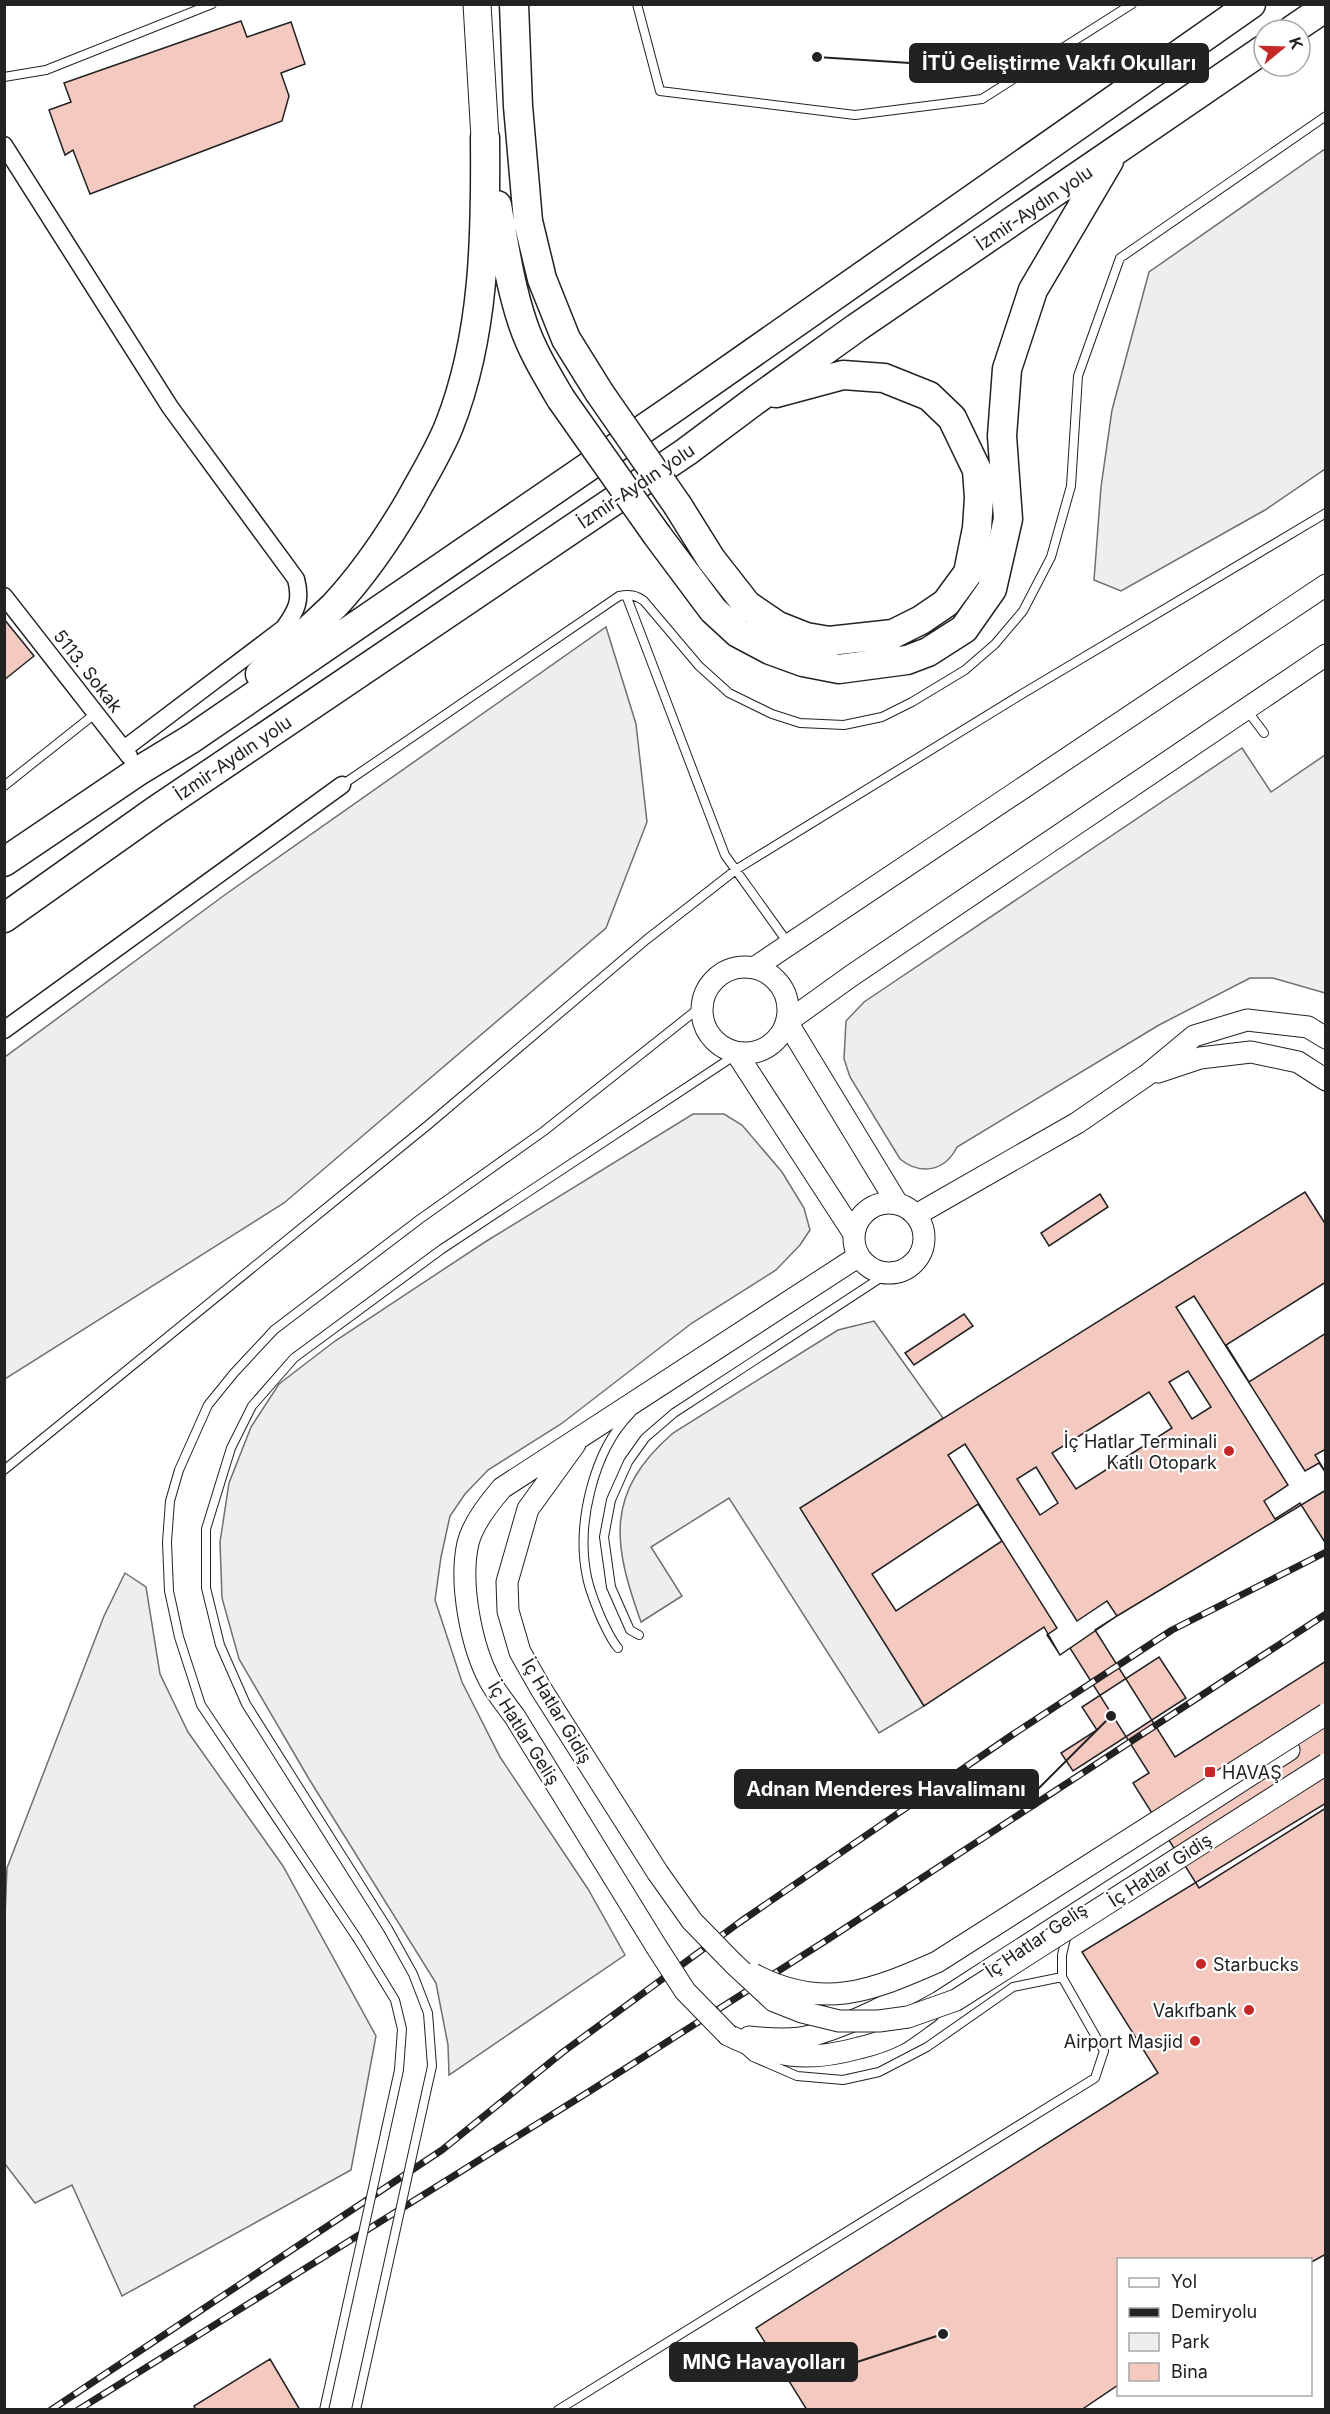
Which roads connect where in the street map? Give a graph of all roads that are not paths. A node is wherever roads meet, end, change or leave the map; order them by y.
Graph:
1 (212, 4) edge
2 (477, 4) edge
3 (514, 4) edge
4 (638, 4) edge
5 (1132, 4) edge
6 (1251, 4) edge
7 (1326, 7) edge
8 (1310, 18) edge
9 (1252, 58) edge
10 (4, 77) edge
11 (1326, 116) edge
12 (485, 138) junction
13 (4, 145) edge
14 (1113, 154) junction
15 (757, 399) junction
16 (1326, 513) edge
17 (1326, 585) edge
18 (627, 595) junction
19 (4, 596) edge
20 (1326, 655) edge
21 (1246, 709) junction
22 (96, 713) junction
23 (1264, 734) dead end
24 (191, 739) junction
25 (132, 759) junction
26 (342, 785) joint
27 (4, 786) edge
28 (4, 862) edge
29 (737, 869) junction
30 (4, 918) edge
31 (789, 944) junction
32 (754, 968) junction
33 (703, 1005) junction
34 (787, 1022) junction
35 (4, 1030) edge
36 (1317, 1032) edge
37 (737, 1054) junction
38 (1147, 1075) junction
39 (1326, 1080) edge
40 (897, 1203) junction
41 (916, 1215) junction
42 (854, 1234) junction
43 (859, 1256) junction
44 (888, 1273) junction
45 (661, 1383) junction
46 (582, 1434) junction
47 (4, 1470) edge
48 (639, 1635) dead end
49 (618, 1648) dead end
50 (1326, 1714) edge
51 (1326, 1726) edge
52 (1326, 1753) edge
53 (1326, 1764) edge
54 (1070, 1917) junction
55 (734, 1964) junction
56 (1062, 1977) junction
57 (728, 2036) junction
58 (324, 2409) edge
59 (356, 2409) edge
60 (558, 2409) edge

1 - 10 lane
2 - 12 main road
3 - 15 highway, bridge
4 - 5 lane
6 - 24 highway
7 - 8 highway
9 - 14 highway, İzmir-Aydın yolu
11 - 18 lane
12 - 14 highway, bridge
12 - 24 highway
13 - 25 street
14 - 15 highway, İzmir-Aydın yolu
15 - 30 highway, İzmir-Aydın yolu
16 - 29 lane
17 - 31 street
18 - 26 lane
18 - 29 lane
19 - 22 street, 5113. Sokak
20 - 21 street
21 - 23 lane
21 - 34 street
22 - 25 street, 5113. Sokak
22 - 27 lane
24 - 25 highway
25 - 28 highway
26 - 35 street
29 - 31 lane
29 - 47 lane
31 - 32 street
32 - 33 street
32 - 34 street
33 - 37 street
33 - 58 lane, bridge
34 - 37 street
34 - 40 street
36 - 38 street
37 - 42 street
37 - 59 lane, bridge
38 - 39 street
38 - 41 street
40 - 41 street
40 - 42 street
41 - 44 street
42 - 43 street
43 - 44 street
43 - 45 street, İç Hatlar Geliş
44 - 48 lane
45 - 46 street, İç Hatlar Geliş
45 - 49 lane
46 - 55 street, İç Hatlar Gidiş, bridge
46 - 57 street, İç Hatlar Geliş, bridge
50 - 55 street, İç Hatlar Gidiş, bridge
51 - 57 street, İç Hatlar Geliş
52 - 54 street, İç Hatlar Geliş
53 - 55 street, İç Hatlar Gidiş, bridge
54 - 56 lane
54 - 57 street, İç Hatlar Geliş
56 - 57 lane
56 - 60 lane

